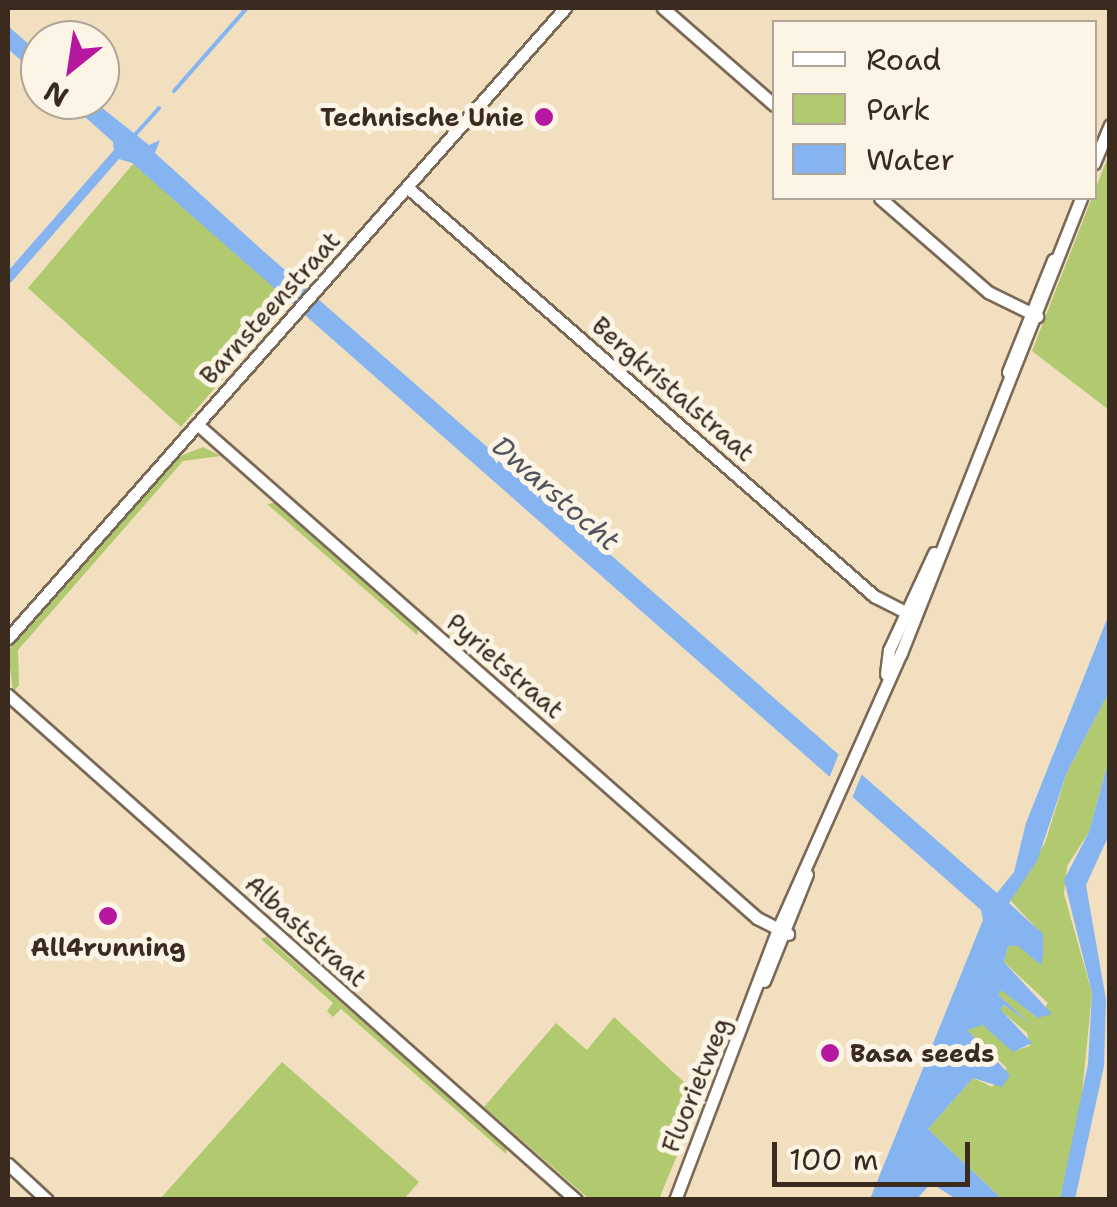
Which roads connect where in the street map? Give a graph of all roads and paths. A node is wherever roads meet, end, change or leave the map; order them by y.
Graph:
1 (565, 8) edge
2 (663, 8) edge
3 (772, 103) edge
4 (1110, 125) edge
5 (1097, 156) edge
6 (407, 186) junction
7 (882, 200) edge
8 (1079, 200) edge
9 (1032, 314) junction
10 (197, 424) junction
11 (910, 614) junction
12 (8, 638) edge
13 (8, 695) edge
14 (783, 931) junction
15 (8, 1164) edge
16 (47, 1200) edge
17 (576, 1200) edge
18 (675, 1200) edge

1 - 6 street, Barnsteenstraat
2 - 3 street
4 - 5 street
6 - 10 street, Barnsteenstraat
6 - 11 street, Bergkristalstraat
7 - 9 street
8 - 9 street, Fluorietweg
9 - 11 street, Fluorietweg
10 - 12 street, Barnsteenstraat
10 - 14 street, Pyrietstraat
11 - 14 street, Fluorietweg
13 - 17 street, Albaststraat
14 - 18 street, Fluorietweg
15 - 16 street

